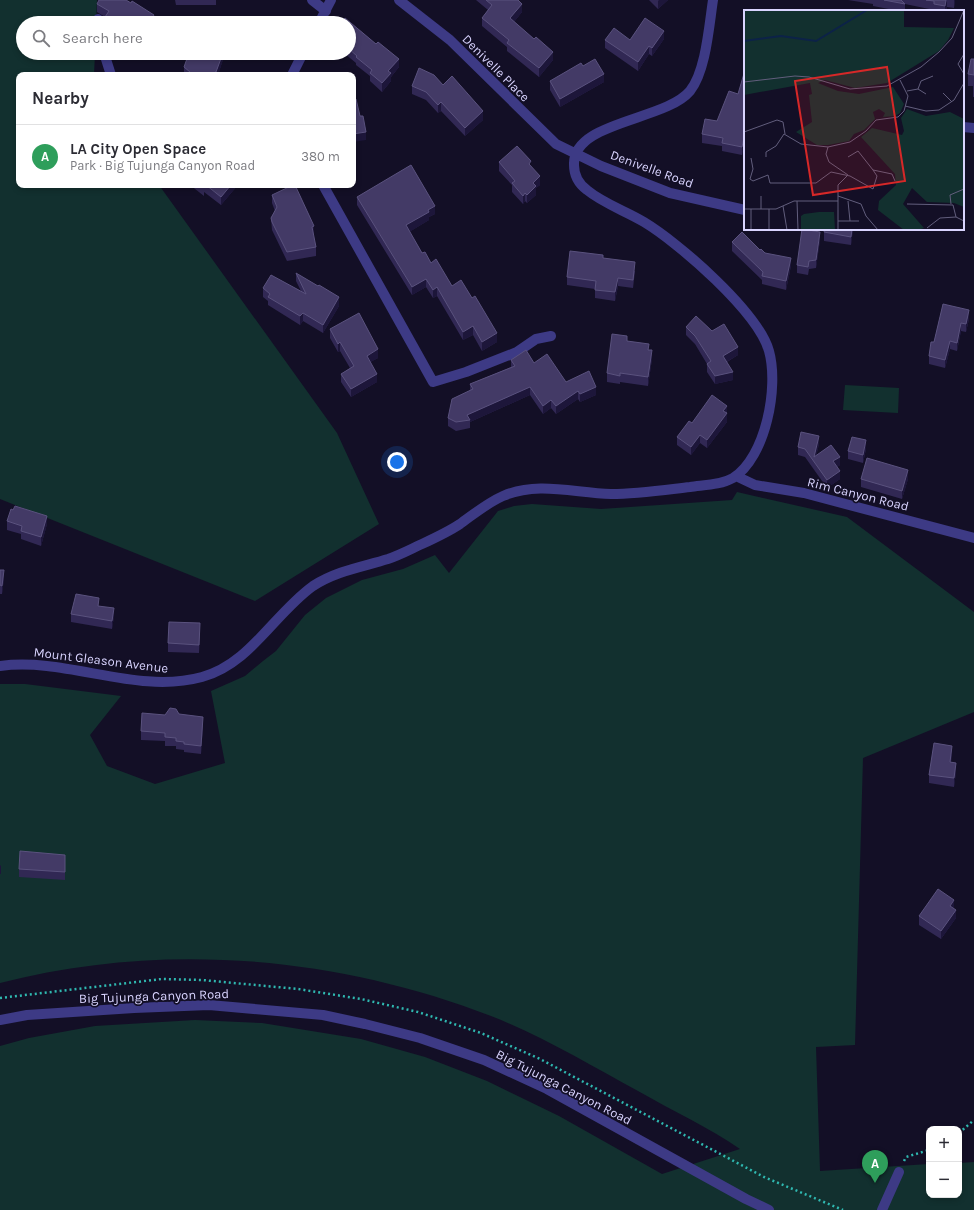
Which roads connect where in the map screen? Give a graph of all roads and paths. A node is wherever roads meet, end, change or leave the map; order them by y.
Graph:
1 (312, 0) edge
2 (331, 0) edge
3 (399, 0) edge
4 (713, 0) edge
5 (326, 11) junction
6 (323, 16) edge
7 (106, 60) edge
8 (300, 60) edge
9 (110, 72) edge
10 (294, 72) edge
11 (964, 127) edge
12 (974, 128) edge
13 (575, 153) junction
14 (325, 188) edge
15 (744, 210) edge
16 (551, 336) dead end
17 (736, 476) junction
18 (974, 538) edge
19 (0, 666) edge
20 (0, 1020) edge
21 (974, 1120) edge
22 (962, 1130) edge
23 (926, 1151) edge
24 (899, 1172) joint
25 (769, 1210) edge
26 (882, 1210) edge

1 - 5 street
2 - 5 street
3 - 13 street, Denivelle Place
4 - 13 street
5 - 6 street
7 - 9 street
8 - 10 street
11 - 12 street
13 - 15 street, Denivelle Road
13 - 17 street, Mount Gleason Avenue
14 - 16 street
17 - 18 street, Rim Canyon Road
17 - 19 street, Mount Gleason Avenue
20 - 25 street, Big Tujunga Canyon Road
21 - 22 path
23 - 24 path
24 - 26 street

